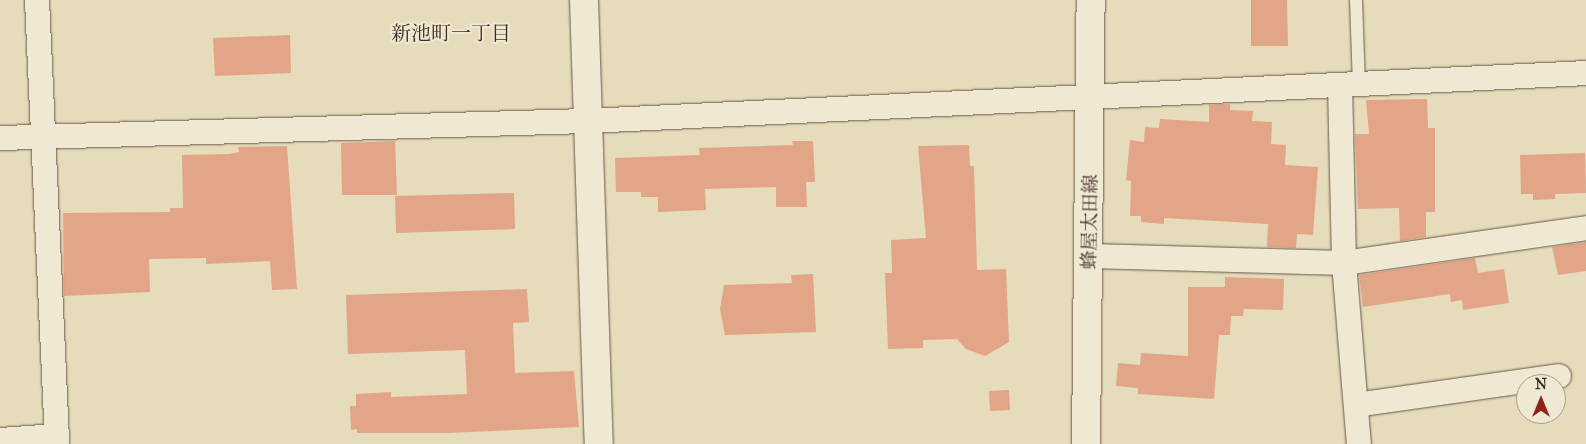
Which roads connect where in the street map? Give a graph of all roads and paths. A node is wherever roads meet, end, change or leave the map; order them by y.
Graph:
1 (37, 0) edge
2 (584, 0) edge
3 (1091, 0) edge
4 (1356, 0) edge
5 (1586, 73) edge
6 (1349, 85) junction
7 (1091, 96) junction
8 (588, 121) junction
9 (42, 136) junction
10 (0, 138) edge
11 (1586, 228) edge
12 (1090, 256) junction
13 (1344, 263) junction
14 (1516, 382) edge
15 (1356, 405) junction
16 (0, 440) edge
17 (57, 440) edge
18 (599, 444) edge
19 (1086, 444) edge
20 (1359, 444) edge

1 - 9 street
2 - 8 main road
3 - 7 main road, 蜂屋太田線
4 - 6 lane
5 - 6 street
6 - 7 street
6 - 13 street
7 - 8 street
7 - 12 main road, 蜂屋太田線
8 - 9 street
8 - 18 main road
9 - 10 street
9 - 17 street
11 - 13 street
12 - 13 street
12 - 19 main road, 蜂屋太田線
13 - 15 street
14 - 15 street
15 - 20 street
16 - 17 street

